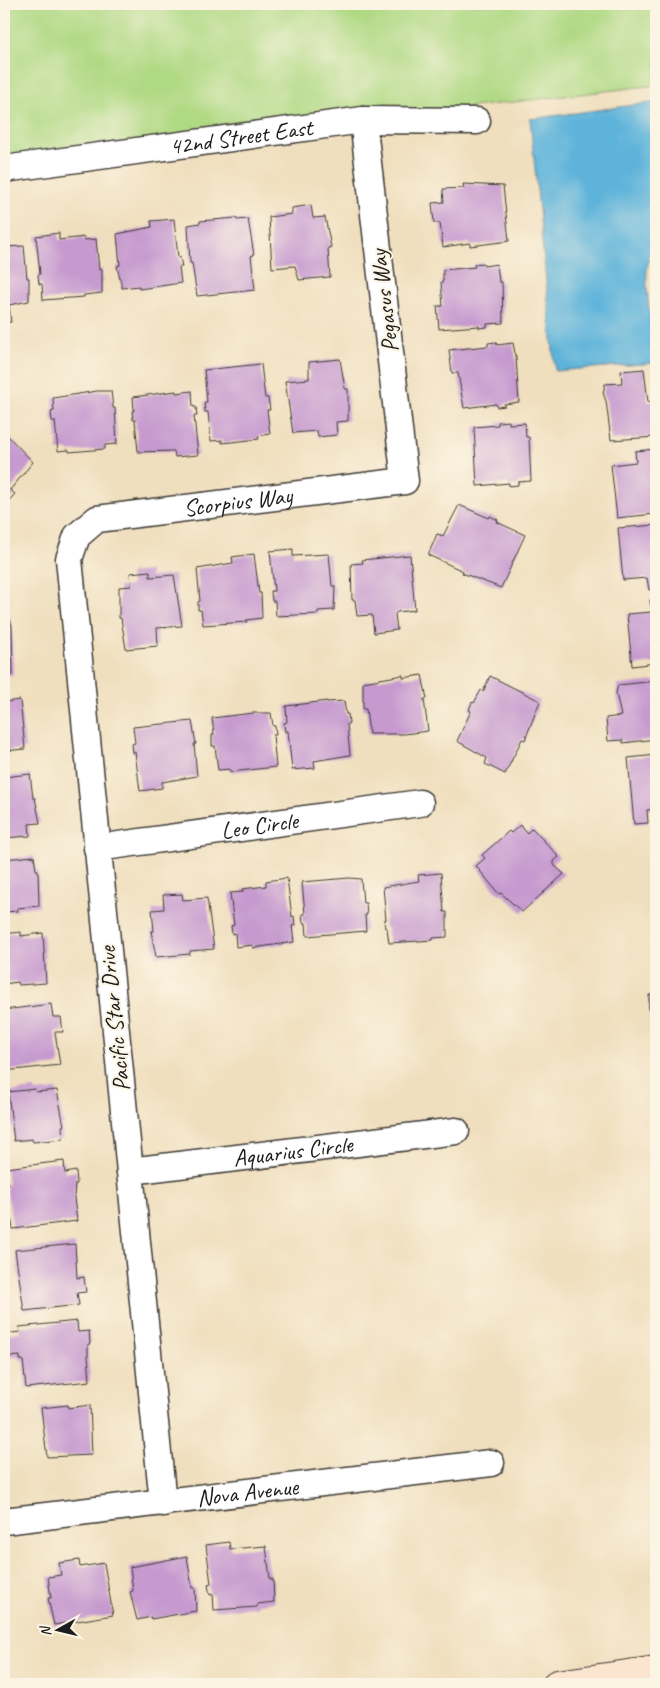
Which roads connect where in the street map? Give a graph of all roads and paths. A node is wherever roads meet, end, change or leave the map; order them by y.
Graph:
1 (363, 120) junction
2 (477, 121) dead end
3 (4, 169) edge
4 (405, 482) joint
5 (77, 536) joint
6 (420, 803) dead end
7 (97, 848) junction
8 (456, 1130) dead end
9 (130, 1171) junction
10 (491, 1464) dead end
11 (164, 1503) junction
12 (4, 1521) edge
13 (656, 1670) edge
14 (557, 1684) edge

1 - 2 street, 42nd Street East
1 - 3 street, 42nd Street East
1 - 4 street, Pegasus Way
4 - 5 street, Scorpius Way
5 - 7 street, Pacific Star Drive
6 - 7 street, Leo Circle
7 - 9 street, Pacific Star Drive
8 - 9 street, Aquarius Circle
9 - 11 street, Pacific Star Drive
10 - 11 street, Nova Avenue
11 - 12 street, Nova Avenue
13 - 14 main road

